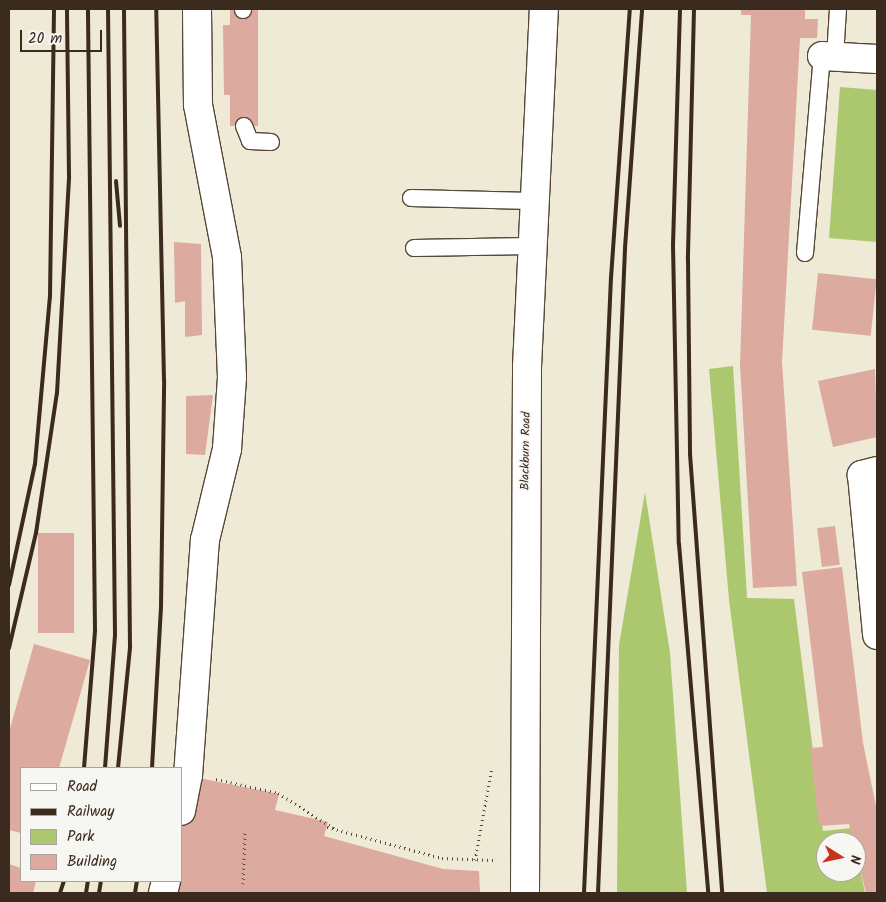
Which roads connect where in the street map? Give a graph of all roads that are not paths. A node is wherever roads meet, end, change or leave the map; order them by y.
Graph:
1 (197, 9) edge
2 (544, 9) edge
3 (838, 9) edge
4 (828, 56) junction
5 (877, 59) edge
6 (244, 126) dead end
7 (270, 142) dead end
8 (411, 198) dead end
9 (532, 201) junction
10 (530, 246) junction
11 (414, 248) dead end
12 (805, 253) dead end
13 (877, 471) edge
14 (877, 635) edge
15 (182, 806) edge
16 (525, 893) edge

1 - 15 street
2 - 9 street, Blackburn Road
3 - 4 lane
4 - 5 street
4 - 12 lane
6 - 7 lane
8 - 9 lane
9 - 10 street, Blackburn Road
10 - 11 lane
10 - 16 street, Blackburn Road
13 - 14 street

